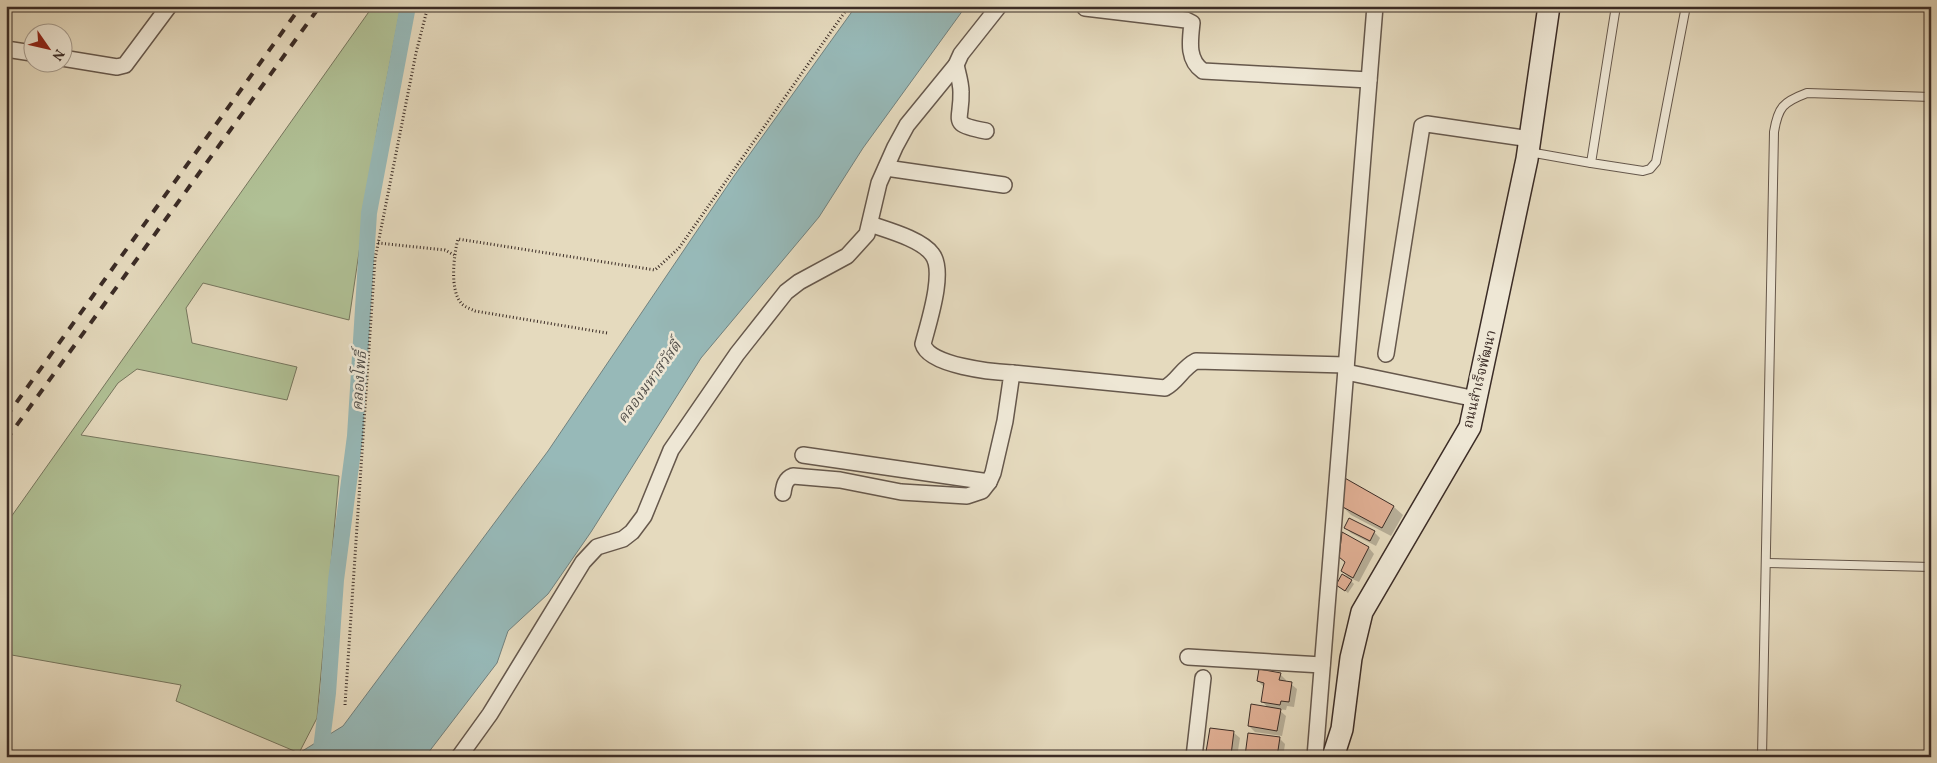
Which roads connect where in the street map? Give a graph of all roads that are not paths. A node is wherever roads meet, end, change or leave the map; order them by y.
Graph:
1 (169, 6) edge
2 (999, 6) edge
3 (1375, 6) edge
4 (1549, 6) edge
5 (1616, 6) edge
6 (1686, 6) edge
7 (1085, 8) dead end
8 (6, 49) edge
9 (22, 51) edge
10 (72, 60) edge
11 (956, 65) junction
12 (1369, 80) junction
13 (1931, 97) edge
14 (986, 131) dead end
15 (1529, 145) junction
16 (1591, 162) junction
17 (886, 168) junction
18 (1004, 185) dead end
19 (870, 224) junction
20 (1386, 354) dead end
21 (1346, 368) junction
22 (1012, 373) junction
23 (1476, 399) junction
24 (803, 455) dead end
25 (989, 482) junction
26 (783, 493) dead end
27 (1766, 564) junction
28 (1931, 567) edge
29 (1188, 658) dead end
30 (1322, 665) junction
31 (1203, 678) dead end
32 (1329, 756) edge
33 (459, 757) edge
34 (1194, 757) edge
35 (1762, 757) edge

1 - 10 street
2 - 11 street
3 - 12 street
4 - 15 street, ถนนสำเร็จพัฒนา
5 - 16 lane
6 - 16 lane
7 - 12 street
8 - 9 street
11 - 14 street
11 - 17 street
12 - 21 street
13 - 27 lane
15 - 16 lane
15 - 20 street
15 - 23 street, ถนนสำเร็จพัฒนา
17 - 18 street
17 - 19 street
19 - 22 street
19 - 33 street
21 - 22 street
21 - 23 street
21 - 30 street
22 - 25 street
23 - 32 street, ถนนสำเร็จพัฒนา
24 - 25 street
25 - 26 street
27 - 28 lane
27 - 35 lane
29 - 30 street
30 - 32 street
31 - 34 street

